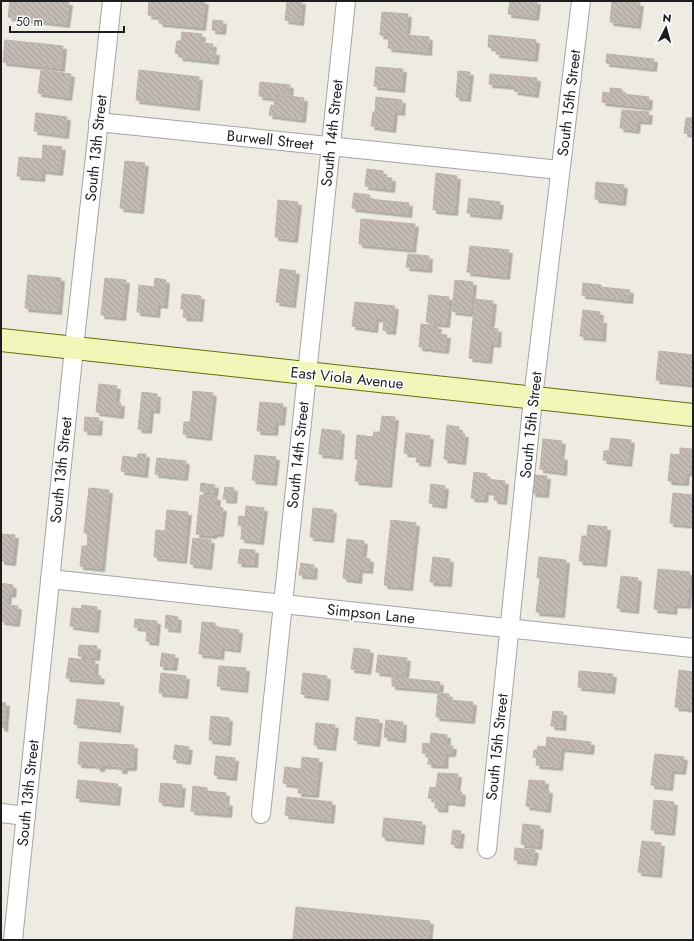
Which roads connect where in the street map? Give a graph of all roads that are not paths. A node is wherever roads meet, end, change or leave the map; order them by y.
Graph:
1 (112, 1) edge
2 (346, 1) edge
3 (581, 1) edge
4 (98, 122) junction
5 (330, 146) junction
6 (560, 170) junction
7 (1, 340) edge
8 (74, 348) junction
9 (307, 374) junction
10 (533, 398) junction
11 (693, 416) edge
12 (50, 579) junction
13 (282, 604) junction
14 (509, 628) junction
15 (693, 648) edge
16 (1, 813) edge
17 (261, 814) dead end
18 (26, 816) junction
19 (487, 849) dead end
20 (13, 940) edge

1 - 4 street, South 13th Street
2 - 5 street, South 14th Street
3 - 6 street, South 15th Street
4 - 5 street, Burwell Street
4 - 8 street, South 13th Street
5 - 6 street, Burwell Street
5 - 9 street, South 14th Street
6 - 10 street, South 15th Street
7 - 8 street, East Viola Avenue
8 - 9 street, East Viola Avenue
8 - 12 street, South 13th Street
9 - 10 street, East Viola Avenue
9 - 13 street, South 14th Street
10 - 11 street, East Viola Avenue
10 - 14 street, South 15th Street
12 - 13 street, Simpson Lane
12 - 18 street, South 13th Street
13 - 14 street, Simpson Lane
13 - 17 street, South 14th Street
14 - 15 street, Simpson Lane
14 - 19 street, South 15th Street
16 - 18 street
18 - 20 street, South 13th Street

